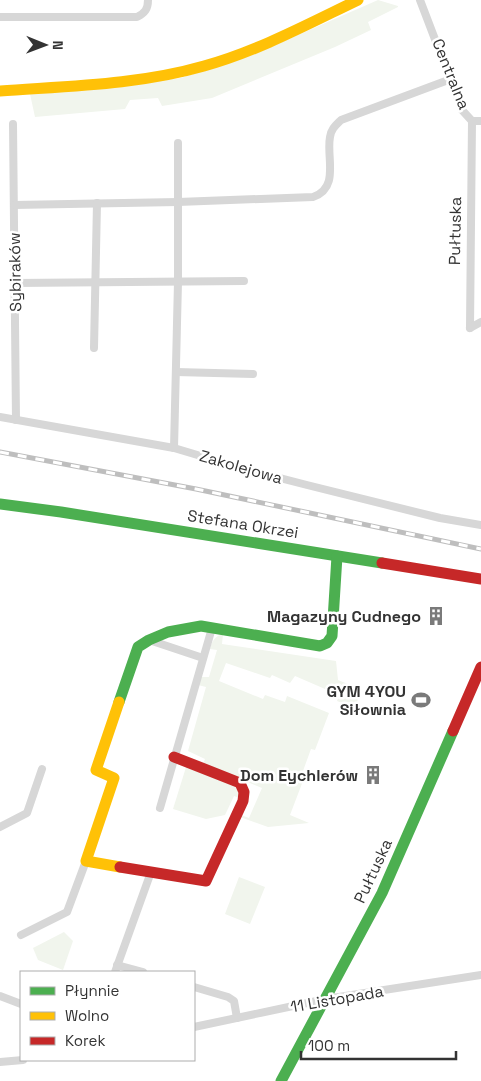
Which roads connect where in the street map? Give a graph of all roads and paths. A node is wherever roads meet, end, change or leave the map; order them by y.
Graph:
1 (148, 0) edge
2 (358, 0) edge
3 (420, 0) edge
4 (0, 17) edge
5 (451, 79) junction
6 (0, 91) edge
7 (472, 121) junction
8 (481, 121) edge
9 (14, 124) dead end
10 (178, 144) dead end
11 (178, 202) junction
12 (97, 203) junction
13 (14, 205) junction
14 (244, 281) dead end
15 (96, 282) junction
16 (178, 282) junction
17 (15, 283) junction
18 (481, 322) edge
19 (94, 348) dead end
20 (176, 372) junction
21 (253, 374) dead end
22 (0, 417) edge
23 (16, 420) junction
24 (174, 448) junction
25 (0, 504) edge
26 (481, 525) edge
27 (337, 556) junction
28 (481, 579) edge
29 (212, 628) junction
30 (148, 640) junction
31 (203, 658) junction
32 (481, 667) edge
33 (174, 757) junction
34 (42, 769) dead end
35 (160, 808) dead end
36 (0, 827) edge
37 (86, 861) junction
38 (150, 872) junction
39 (21, 935) dead end
40 (116, 968) edge
41 (136, 971) edge
42 (481, 975) edge
43 (195, 987) edge
44 (0, 996) edge
45 (326, 999) junction
46 (20, 1004) edge
47 (236, 1018) junction
48 (195, 1027) edge
49 (20, 1060) edge
50 (0, 1062) edge
51 (281, 1081) edge

1 - 4 street
2 - 6 street
3 - 5 street, Centralna
5 - 7 street, Centralna
5 - 11 street
7 - 8 street, Centralna
7 - 18 street, Pułtuska
9 - 13 street, Sybiraków
10 - 11 street
11 - 12 street
11 - 16 street
12 - 13 street
12 - 15 street
13 - 17 street, Sybiraków
14 - 16 street
15 - 16 street
15 - 17 street
15 - 19 street
16 - 20 street
17 - 23 street, Sybiraków
20 - 21 street
20 - 24 street
22 - 23 street, Zakolejowa
23 - 24 street, Zakolejowa
24 - 26 street, Zakolejowa
25 - 27 street, Stefana Okrzei
27 - 28 street, Stefana Okrzei
27 - 29 street
29 - 30 street
29 - 31 street
30 - 31 street
30 - 37 street
31 - 33 street
32 - 45 street, Pułtuska
33 - 35 street
33 - 38 street
34 - 36 street
37 - 38 street
37 - 39 street
38 - 40 street
40 - 41 street
42 - 45 street, 11 Listopada
43 - 47 street
44 - 46 street
45 - 47 street, 11 Listopada
45 - 51 street, Pułtuska
47 - 48 street, 11 Listopada
49 - 50 street

